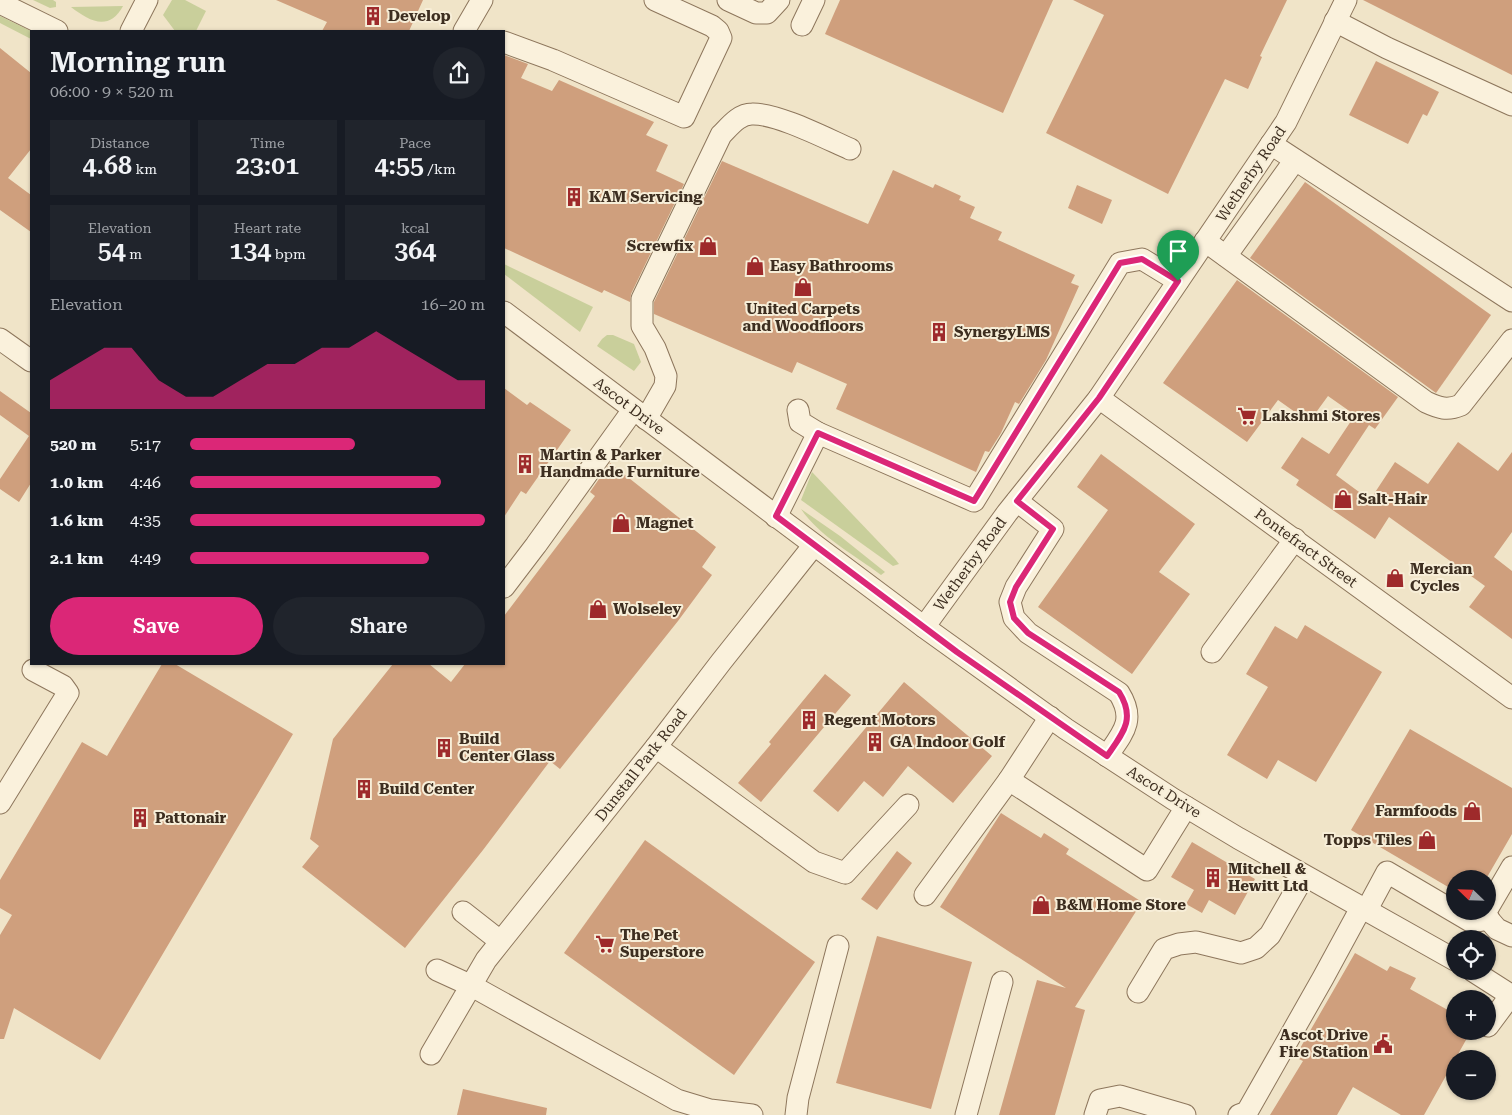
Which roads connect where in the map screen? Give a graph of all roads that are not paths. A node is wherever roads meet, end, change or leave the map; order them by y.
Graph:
1 (147, 0) edge
2 (482, 0) edge
3 (655, 0) edge
4 (728, 0) edge
5 (779, 0) edge
6 (814, 0) edge
7 (1346, 0) edge
8 (0, 3) edge
9 (1335, 21) junction
10 (802, 25) dead end
11 (471, 29) edge
12 (55, 30) edge
13 (132, 30) edge
14 (505, 42) edge
15 (1512, 105) edge
16 (1271, 144) junction
17 (850, 149) dead end
18 (1295, 160) junction
19 (1206, 241) junction
20 (1226, 256) junction
21 (1178, 281) junction
22 (1512, 301) edge
23 (505, 313) edge
24 (0, 340) edge
25 (1512, 340) edge
26 (30, 360) edge
27 (1099, 398) junction
28 (798, 410) dead end
29 (640, 414) junction
30 (818, 433) junction
31 (1017, 501) junction
32 (776, 516) junction
33 (1295, 540) junction
34 (814, 545) junction
35 (505, 586) edge
36 (924, 628) junction
37 (1212, 652) dead end
38 (33, 670) dead end
39 (1512, 698) edge
40 (1050, 717) junction
41 (656, 747) junction
42 (1107, 756) junction
43 (1009, 780) junction
44 (0, 803) edge
45 (908, 805) dead end
46 (1186, 807) junction
47 (1512, 867) edge
48 (1304, 876) junction
49 (925, 895) dead end
50 (1364, 909) junction
51 (463, 912) dead end
52 (1493, 925) edge
53 (500, 941) junction
54 (838, 946) dead end
55 (1446, 955) edge
56 (437, 970) dead end
57 (1487, 980) edge
58 (1002, 982) dead end
59 (472, 986) junction
60 (1138, 992) dead end
61 (1511, 995) edge
62 (1496, 1014) edge
63 (431, 1054) dead end
64 (752, 1115) edge
65 (796, 1115) edge
66 (966, 1115) edge
67 (1095, 1115) edge
68 (1184, 1115) edge
69 (1239, 1115) edge

1 - 13 street
2 - 11 street
3 - 14 street
4 - 5 street
6 - 10 street
7 - 9 street, Wetherby Road
8 - 12 street
9 - 15 street
9 - 16 street, Wetherby Road
16 - 18 street
16 - 19 street, Wetherby Road
17 - 29 street
18 - 20 street
18 - 22 street
19 - 20 street
19 - 21 street, Wetherby Road
20 - 25 street
21 - 27 street, Wetherby Road
21 - 30 street
23 - 29 street, Ascot Drive
24 - 26 street
27 - 31 street, Wetherby Road
27 - 33 street, Pontefract Street
28 - 30 street
29 - 32 street, Ascot Drive
29 - 35 street
30 - 32 street
31 - 36 street, Wetherby Road
31 - 42 street
32 - 34 street, Ascot Drive
33 - 37 street
33 - 39 street, Pontefract Street
34 - 36 street, Ascot Drive
34 - 41 street, Dunstall Park Road
36 - 40 street, Ascot Drive
38 - 44 street
40 - 42 street, Ascot Drive
40 - 43 street
41 - 45 street
41 - 53 street, Dunstall Park Road
42 - 46 street, Ascot Drive
43 - 46 street
43 - 49 street
46 - 48 street, Ascot Drive
47 - 52 street
48 - 50 street, Ascot Drive
48 - 60 street
50 - 52 street
50 - 55 street, Ascot Drive
50 - 69 street
51 - 53 street
53 - 59 street, Dunstall Park Road
54 - 65 street
56 - 59 street
57 - 61 street
58 - 66 street
59 - 63 street, Dunstall Park Road
59 - 64 street
61 - 62 street
67 - 68 street

